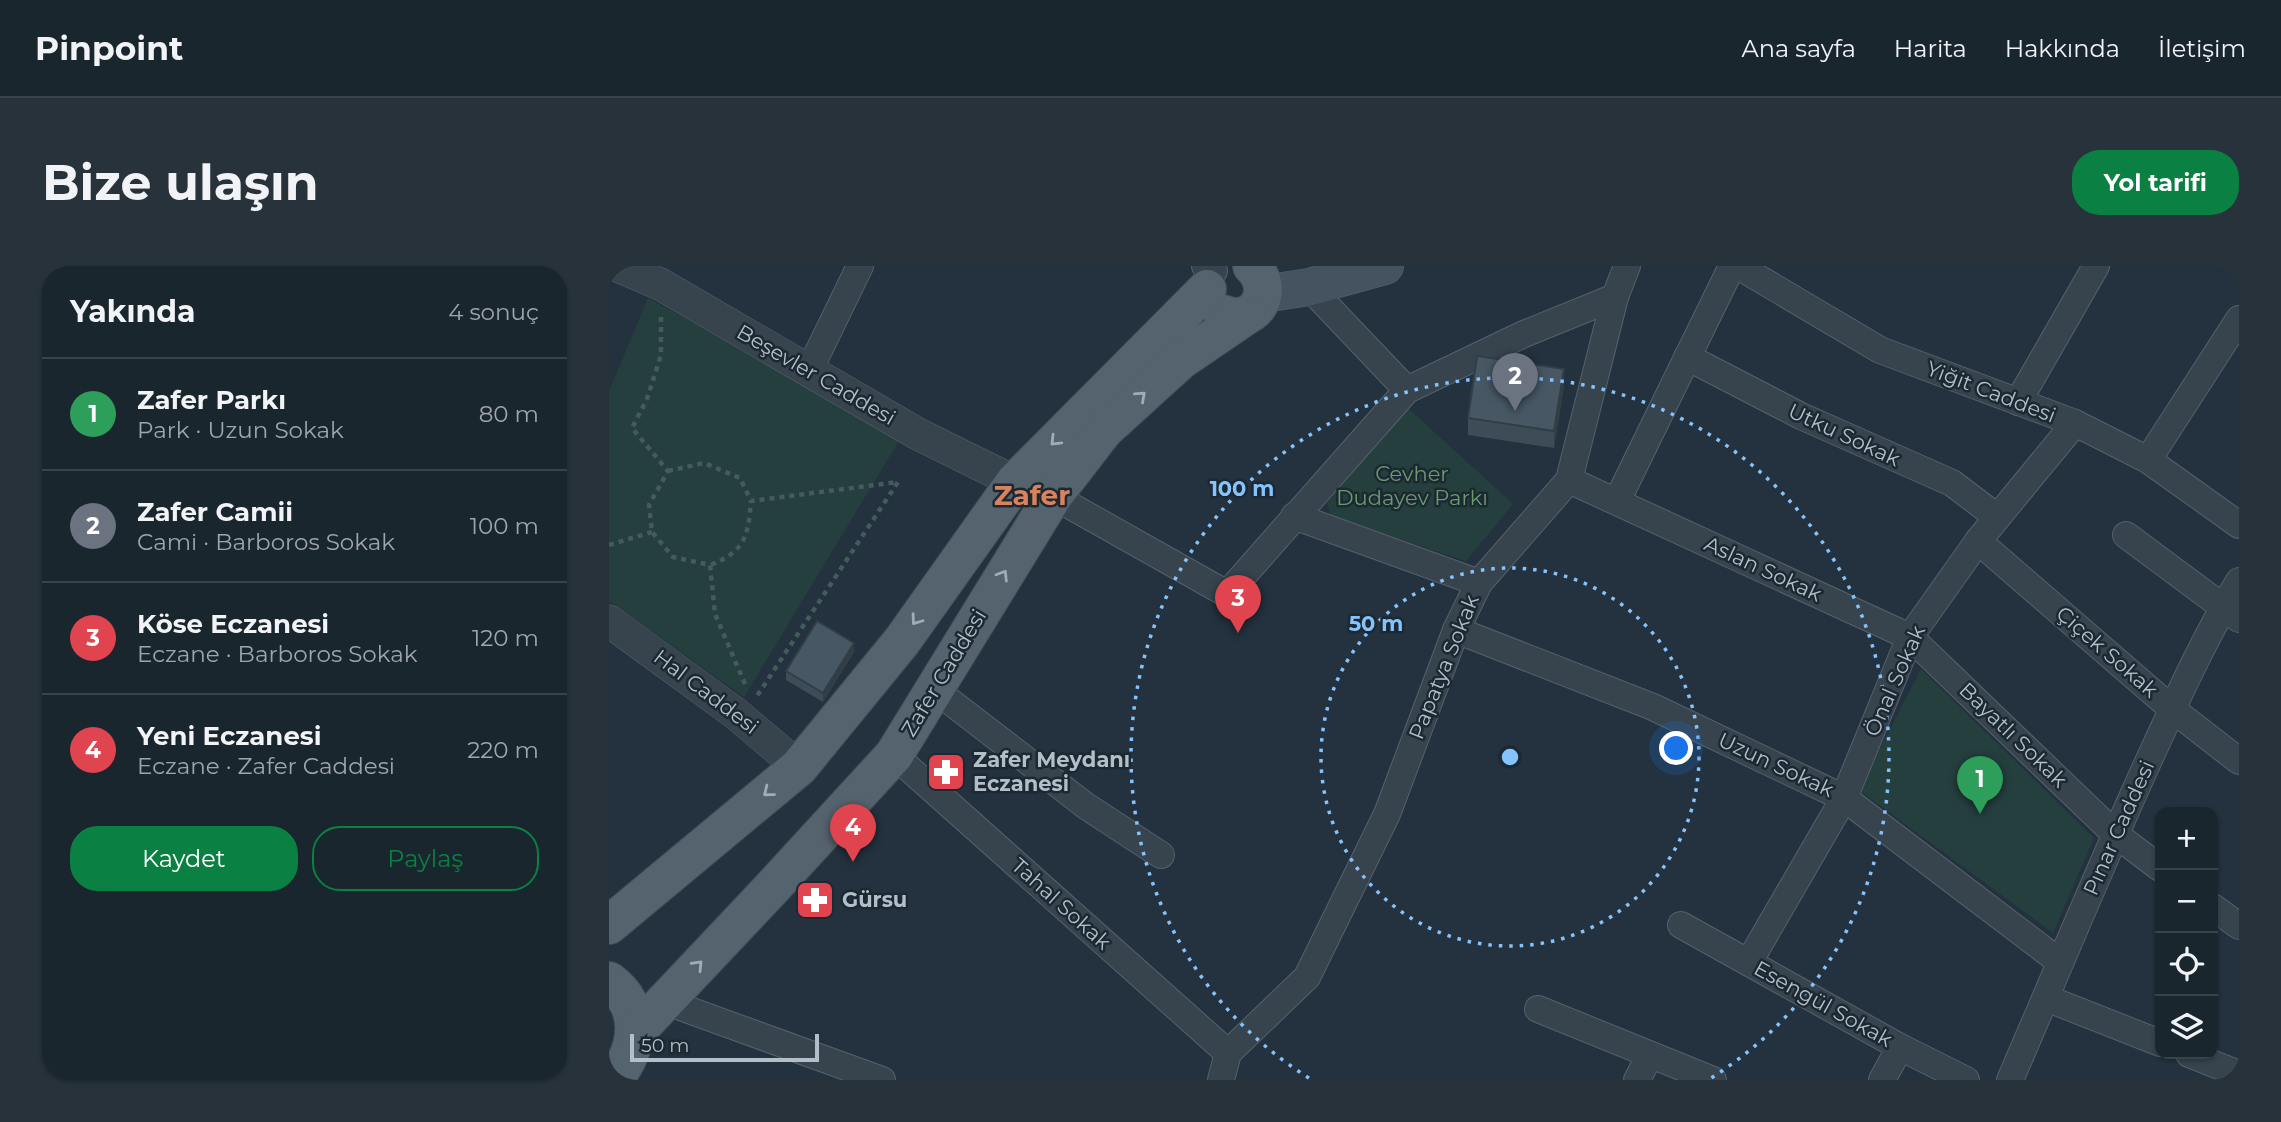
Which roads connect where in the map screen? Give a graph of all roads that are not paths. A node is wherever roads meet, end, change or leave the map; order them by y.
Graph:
1 (618, 266) edge
2 (860, 266) edge
3 (1385, 266) edge
4 (1627, 266) edge
5 (1732, 266) edge
6 (1738, 266) edge
7 (2086, 269) edge
8 (1211, 273) edge
9 (1309, 287) junction
10 (1254, 292) edge
11 (1615, 297) junction
12 (2239, 319) edge
13 (1687, 357) junction
14 (809, 371) junction
15 (1407, 390) junction
16 (2018, 402) junction
17 (2075, 423) junction
18 (2148, 460) junction
19 (1569, 480) junction
20 (1015, 482) junction
21 (1053, 496) junction
22 (1616, 501) junction
23 (1294, 516) junction
24 (1997, 517) junction
25 (2239, 525) edge
26 (2126, 535) dead end
27 (1978, 541) junction
28 (2239, 581) edge
29 (1479, 583) junction
30 (2231, 613) edge
31 (609, 621) edge
32 (1456, 630) junction
33 (1910, 636) junction
34 (934, 689) junction
35 (2172, 709) junction
36 (894, 755) junction
37 (2239, 761) edge
38 (799, 767) junction
39 (1844, 798) junction
40 (2115, 834) junction
41 (1161, 855) dead end
42 (2155, 863) edge
43 (2218, 911) edge
44 (609, 925) edge
45 (1681, 925) dead end
46 (2239, 926) edge
47 (1749, 962) junction
48 (2060, 962) junction
49 (609, 981) edge
50 (2046, 998) junction
51 (664, 1001) junction
52 (1538, 1009) dead end
53 (635, 1033) junction
54 (2155, 1041) edge
55 (1900, 1047) junction
56 (1228, 1053) junction
57 (1650, 1055) junction
58 (2193, 1064) edge
59 (2239, 1074) edge
60 (613, 1080) edge
61 (882, 1080) edge
62 (1221, 1080) edge
63 (1637, 1080) edge
64 (1713, 1080) edge
65 (1882, 1080) edge
66 (1966, 1080) edge
67 (2010, 1080) edge

1 - 14 street, Beşevler Caddesi
2 - 14 street
3 - 9 main road, Zafer Caddesi
4 - 11 street, Papatya Sokak
5 - 13 street
6 - 16 street, Yiğit Caddesi
7 - 16 street
8 - 10 main road, Zafer Caddesi
8 -> 20 main road, Zafer Caddesi
9 - 10 main road, Zafer Caddesi
9 - 15 street
21 -> 10 main road, Zafer Caddesi
11 - 15 street
11 - 19 street, Papatya Sokak
12 - 18 street
13 - 22 street
13 - 24 street, Utku Sokak
14 - 20 street, Beşevler Caddesi
15 - 23 street
16 - 17 street, Yiğit Caddesi
17 - 18 street, Yiğit Caddesi
17 - 24 street, Önal Sokak
18 - 25 street, Yiğit Caddesi
19 - 22 street, Aslan Sokak
19 - 29 street, Papatya Sokak
20 -> 38 main road, Zafer Caddesi
21 - 23 street
34 -> 21 main road, Zafer Caddesi
22 - 33 street, Aslan Sokak
23 - 29 street
24 - 27 street, Önal Sokak
26 - 30 street
27 - 33 street, Önal Sokak
27 - 35 street, Çiçek Sokak
28 - 30 street, Pınar Caddesi
29 - 32 street, Papatya Sokak
30 - 35 street, Pınar Caddesi
31 - 38 street, Hal Caddesi
32 - 39 street, Uzun Sokak
32 - 56 street, Papatya Sokak
33 - 39 street, Önal Sokak
33 - 40 street, Bayatlı Sokak
34 - 36 main road, Zafer Caddesi
34 - 41 street
35 - 37 street, Çiçek Sokak
35 - 40 street, Pınar Caddesi
51 -> 36 main road, Zafer Caddesi
36 - 56 street, Tahal Sokak
38 -> 44 main road, Zafer Caddesi
39 - 47 street, Önal Sokak
39 - 48 street, Uzun Sokak
40 - 42 street, Bayatlı Sokak
40 - 48 street, Pınar Caddesi
43 - 46 street
45 - 47 street, Esengül Sokak
47 - 55 street, Esengül Sokak
48 - 50 street, Pınar Caddesi
49 - 53 main road
50 - 54 street
50 - 67 street, Pınar Caddesi
51 - 53 main road, Zafer Caddesi
51 - 61 street
52 - 57 street
53 - 60 main road
55 - 65 street
55 - 66 street, Esengül Sokak
56 - 62 street
57 - 63 street
57 - 64 street
58 - 59 street

